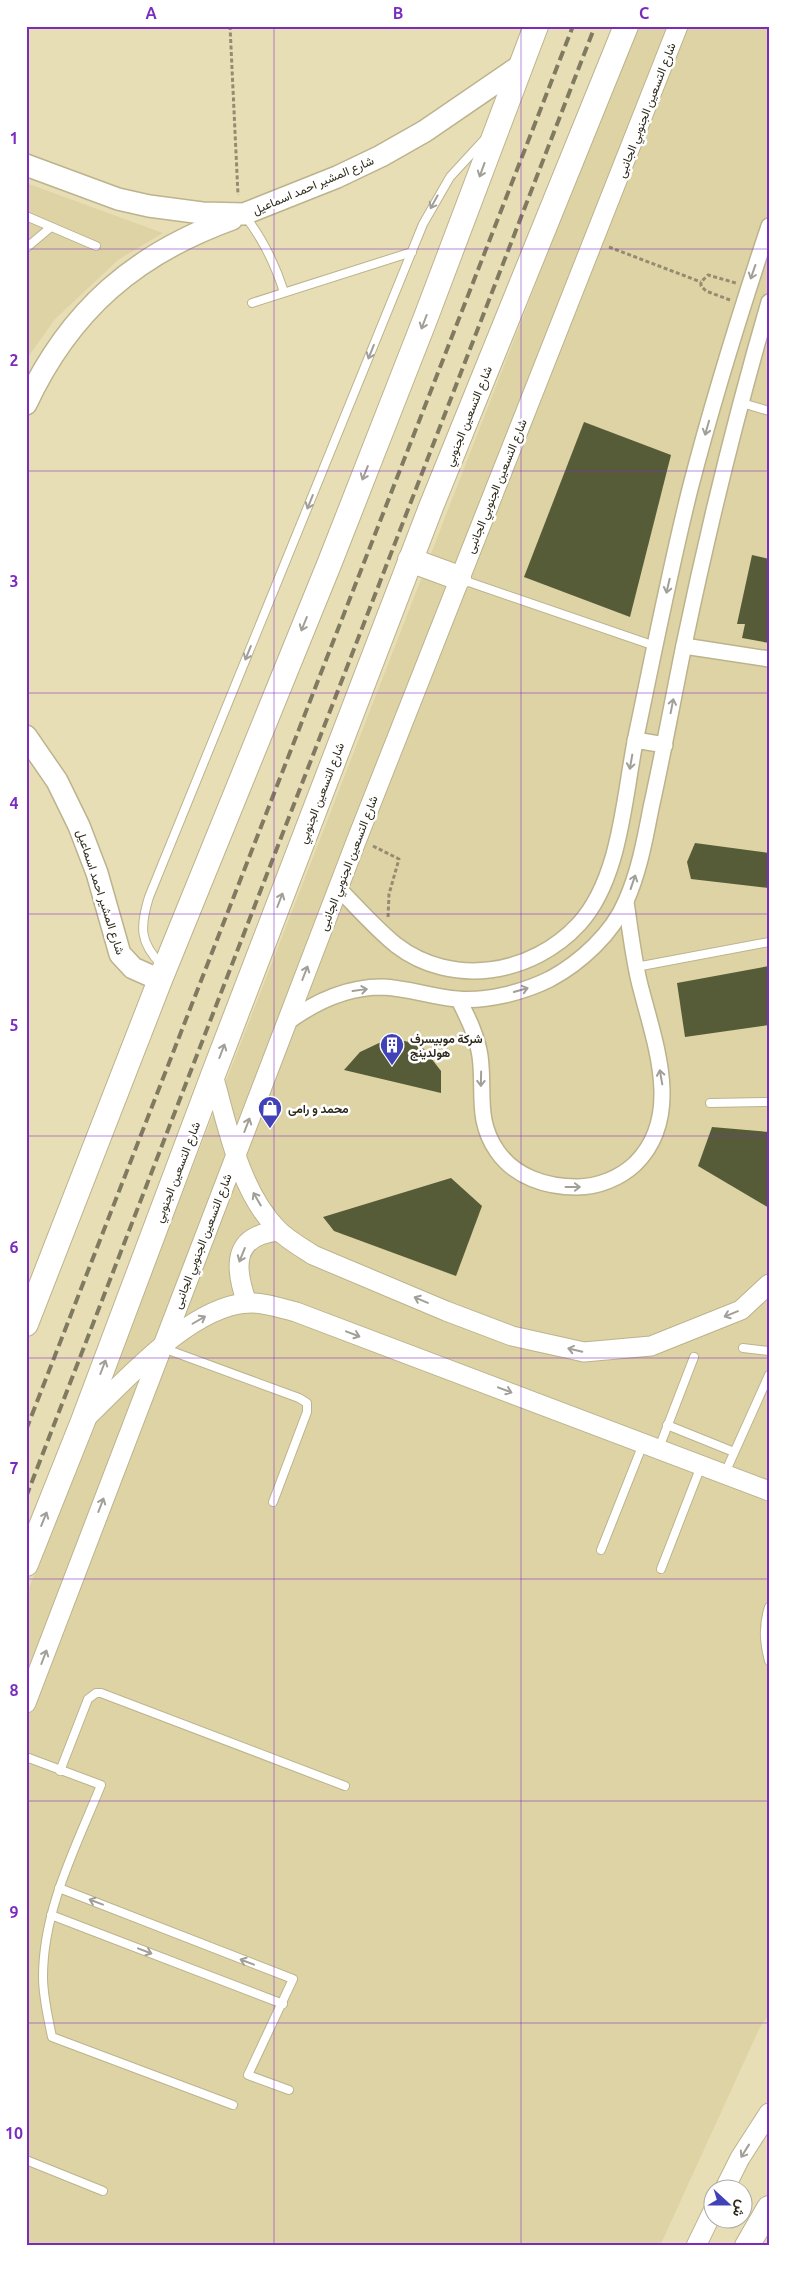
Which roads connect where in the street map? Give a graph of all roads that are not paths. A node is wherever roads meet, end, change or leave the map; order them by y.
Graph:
1 (536, 26) edge
2 (626, 26) edge
3 (678, 26) edge
4 (520, 66) junction
5 (498, 124) junction
6 (26, 165) edge
7 (178, 211) junction
8 (244, 214) junction
9 (26, 216) edge
10 (769, 226) edge
11 (51, 227) junction
12 (182, 239) junction
13 (96, 246) dead end
14 (26, 248) edge
15 (412, 252) junction
16 (284, 292) junction
17 (769, 302) edge
18 (252, 303) dead end
19 (733, 337) junction
20 (756, 345) junction
21 (742, 403) junction
22 (26, 404) edge
23 (769, 411) edge
24 (410, 560) junction
25 (459, 578) junction
26 (655, 646) junction
27 (684, 646) junction
28 (769, 659) edge
29 (28, 734) edge
30 (635, 740) junction
31 (665, 745) junction
32 (338, 888) junction
33 (626, 902) junction
34 (769, 942) edge
35 (636, 968) junction
36 (162, 974) junction
37 (459, 1000) junction
38 (285, 1024) junction
39 (213, 1074) junction
40 (769, 1102) edge
41 (710, 1103) dead end
42 (235, 1154) junction
43 (279, 1231) junction
44 (769, 1284) edge
45 (247, 1303) junction
46 (26, 1324) edge
47 (161, 1347) junction
48 (743, 1348) dead end
49 (769, 1351) edge
50 (694, 1358) dead end
51 (769, 1375) edge
52 (83, 1421) junction
53 (667, 1425) junction
54 (651, 1445) junction
55 (734, 1452) junction
56 (702, 1464) junction
57 (725, 1473) junction
58 (769, 1491) edge
59 (273, 1502) dead end
60 (601, 1550) dead end
61 (26, 1564) edge
62 (661, 1569) dead end
63 (769, 1607) edge
64 (769, 1661) edge
65 (26, 1703) edge
66 (26, 1757) edge
67 (60, 1771) junction
68 (345, 1786) dead end
69 (59, 1888) junction
70 (50, 1915) junction
71 (283, 2004) junction
72 (289, 2090) dead end
73 (233, 2105) dead end
74 (769, 2113) edge
75 (26, 2160) edge
76 (729, 2180) edge
77 (103, 2191) dead end
78 (769, 2208) edge
79 (704, 2230) edge
80 (696, 2246) edge
81 (747, 2246) edge

1 - 4 main road
2 - 24 main road, شارع التسعين الجنوبي
3 - 25 street, شارع التسعين الجنوبي الجانبى
4 - 5 main road
4 - 8 main road, شارع المشير احمد اسماعيل
5 -> 15 lane
5 -> 36 main road
6 - 7 main road, شارع المشير احمد اسماعيل
7 - 8 main road, شارع المشير احمد اسماعيل
7 - 12 main road
8 - 12 main road
8 - 16 lane
9 - 11 lane
10 -> 19 street
11 - 13 lane
11 - 14 lane
12 - 22 main road
15 - 16 lane
15 -> 36 lane
16 - 18 lane
17 - 20 street
19 - 20 street
19 -> 26 street
20 - 21 street
21 - 23 lane
21 - 27 street
24 - 25 main road
39 -> 24 main road, شارع التسعين الجنوبي
25 - 26 lane
25 - 32 street, شارع التسعين الجنوبي الجانبى
26 - 30 street
27 - 28 street
31 -> 27 street
29 - 36 main road, شارع المشير احمد اسماعيل
30 - 31 street
30 -> 32 street
33 -> 31 street
38 -> 32 street, شارع التسعين الجنوبي الجانبى
33 - 35 street
37 -> 33 street
34 - 35 lane
37 -> 35 street
36 - 46 main road
38 -> 37 street
42 -> 38 street, شارع التسعين الجنوبي الجانبى
39 - 42 street
52 -> 39 main road, شارع التسعين الجنوبي
40 - 41 lane
43 -> 42 street
42 - 47 street, شارع التسعين الجنوبي الجانبى
44 -> 43 street
43 -> 45 street
47 -> 45 street
45 -> 54 street
47 - 52 street
47 - 59 lane
65 -> 47 street, شارع التسعين الجنوبي الجانبى
48 - 49 lane
50 - 53 lane
51 - 55 lane
61 -> 52 main road, شارع التسعين الجنوبي
53 - 54 lane
53 - 55 lane
54 - 56 street
54 - 60 lane
55 - 57 lane
56 - 57 street
56 - 62 lane
57 - 58 street
63 - 64 lane
66 - 67 lane
67 - 68 lane
67 - 69 lane
69 - 70 lane
71 -> 69 lane
70 -> 71 lane
70 - 73 lane
71 - 72 lane
74 -> 76 street
75 - 77 lane
78 - 81 main road
79 - 80 street

